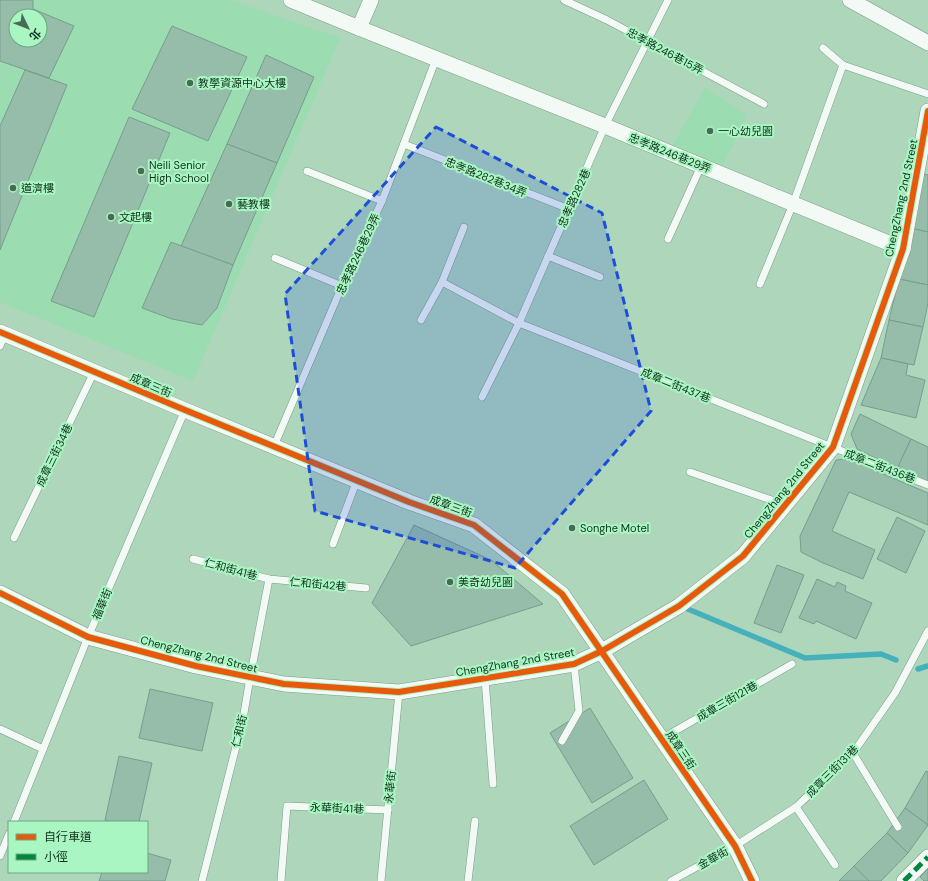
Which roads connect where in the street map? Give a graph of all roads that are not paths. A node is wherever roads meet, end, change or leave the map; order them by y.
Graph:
1 (290, 0) edge
2 (371, 0) edge
3 (564, 0) edge
4 (668, 0) edge
5 (850, 0) edge
6 (359, 28) junction
7 (648, 41) junction
8 (928, 43) edge
9 (823, 48) dead end
10 (436, 59) junction
11 (844, 65) junction
12 (928, 94) edge
13 (764, 104) dead end
14 (928, 111) edge
15 (605, 126) junction
16 (404, 144) junction
17 (701, 166) junction
18 (307, 171) dead end
19 (382, 201) junction
20 (793, 204) junction
21 (569, 209) junction
22 (464, 227) dead end
23 (668, 239) dead end
24 (902, 249) junction
25 (548, 256) junction
26 (275, 258) dead end
27 (600, 278) dead end
28 (442, 282) junction
29 (760, 284) dead end
30 (342, 286) junction
31 (421, 320) dead end
32 (519, 324) junction
33 (2, 338) edge
34 (94, 372) junction
35 (482, 396) dead end
36 (185, 410) junction
37 (274, 446) junction
38 (832, 448) junction
39 (690, 472) dead end
40 (357, 480) junction
41 (928, 485) edge
42 (786, 505) junction
43 (14, 538) dead end
44 (333, 544) dead end
45 (193, 559) dead end
46 (269, 580) junction
47 (366, 588) dead end
48 (0, 593) edge
49 (928, 631) edge
50 (88, 637) junction
51 (602, 651) junction
52 (574, 664) junction
53 (792, 664) dead end
54 (250, 678) junction
55 (485, 679) junction
56 (399, 692) junction
57 (0, 729) edge
58 (662, 739) junction
59 (562, 741) dead end
60 (43, 749) junction
61 (853, 753) junction
62 (493, 784) dead end
63 (796, 807) junction
64 (388, 810) junction
65 (14, 821) edge
66 (475, 821) dead end
67 (898, 827) dead end
68 (8, 836) edge
69 (734, 846) junction
70 (0, 856) edge
71 (928, 857) edge
72 (835, 865) dead end
73 (202, 881) edge
74 (281, 881) edge
75 (381, 881) edge
76 (468, 881) edge
77 (671, 881) edge
78 (752, 881) edge
79 (904, 881) edge

1 - 6 street, 忠孝路246巷29弄
2 - 6 street
3 - 7 lane, 忠孝路246巷15弄
4 - 7 lane, 忠孝路282巷
5 - 8 street
6 - 10 street, 忠孝路246巷29弄
7 - 13 lane, 忠孝路246巷15弄
7 - 15 lane, 忠孝路282巷
9 - 11 lane
10 - 15 street, 忠孝路246巷29弄
10 - 16 lane, 忠孝路246巷29弄
11 - 12 lane
11 - 20 lane
14 - 24 street, ChengZhang 2nd Street
15 - 17 street, 忠孝路246巷29弄
15 - 21 lane, 忠孝路282巷
16 - 19 lane, 忠孝路246巷29弄
16 - 21 lane, 忠孝路282巷34弄
17 - 20 street, 忠孝路246巷29弄
17 - 23 lane
18 - 19 lane
19 - 30 lane, 忠孝路246巷29弄
20 - 24 street, 忠孝路246巷29弄
20 - 29 lane
21 - 25 lane, 忠孝路282巷
22 - 28 lane
24 - 38 street, ChengZhang 2nd Street
25 - 27 lane
25 - 32 lane, 忠孝路282巷
26 - 30 lane
28 - 31 lane
28 - 32 lane, 成章二街437巷
30 - 37 lane, 忠孝路246巷29弄
32 - 35 lane, 忠孝路282巷
32 - 38 lane, 成章二街437巷
33 - 34 street, 成章三街
34 - 36 street, 成章三街
34 - 43 lane, 成章三街34巷
36 - 37 street, 成章三街
36 - 50 lane, 福華街
37 - 40 street, 成章三街
38 - 41 lane, 成章二街436巷
38 - 42 street, ChengZhang 2nd Street
39 - 42 lane
40 - 44 lane
40 - 51 street, 成章三街
42 - 51 street, ChengZhang 2nd Street
45 - 46 lane, 仁和街41巷
46 - 47 lane, 仁和街42巷
46 - 54 lane, 仁和街
48 - 50 street, ChengZhang 2nd Street
49 - 61 lane, 成章三街131巷
50 - 54 street, ChengZhang 2nd Street
50 - 60 lane, 福華街
51 - 52 street, ChengZhang 2nd Street
51 - 58 street, 成章三街
52 - 55 street, ChengZhang 2nd Street
52 - 59 lane
53 - 58 lane, 成章三街121巷
54 - 56 street, ChengZhang 2nd Street
54 - 73 lane, 仁和街
55 - 56 street, ChengZhang 2nd Street
55 - 62 lane
56 - 64 lane, 永華街
57 - 60 lane
58 - 69 street, 成章三街
60 - 65 lane, 福華街
61 - 63 lane, 成章三街131巷
61 - 67 lane
63 - 69 lane, 成章三街131巷
63 - 72 lane
64 - 74 lane, 永華街41巷
64 - 75 lane, 永華街
66 - 76 lane
68 - 70 lane
69 - 77 lane, 金華街
69 - 78 street, 成章三街
71 - 79 street

